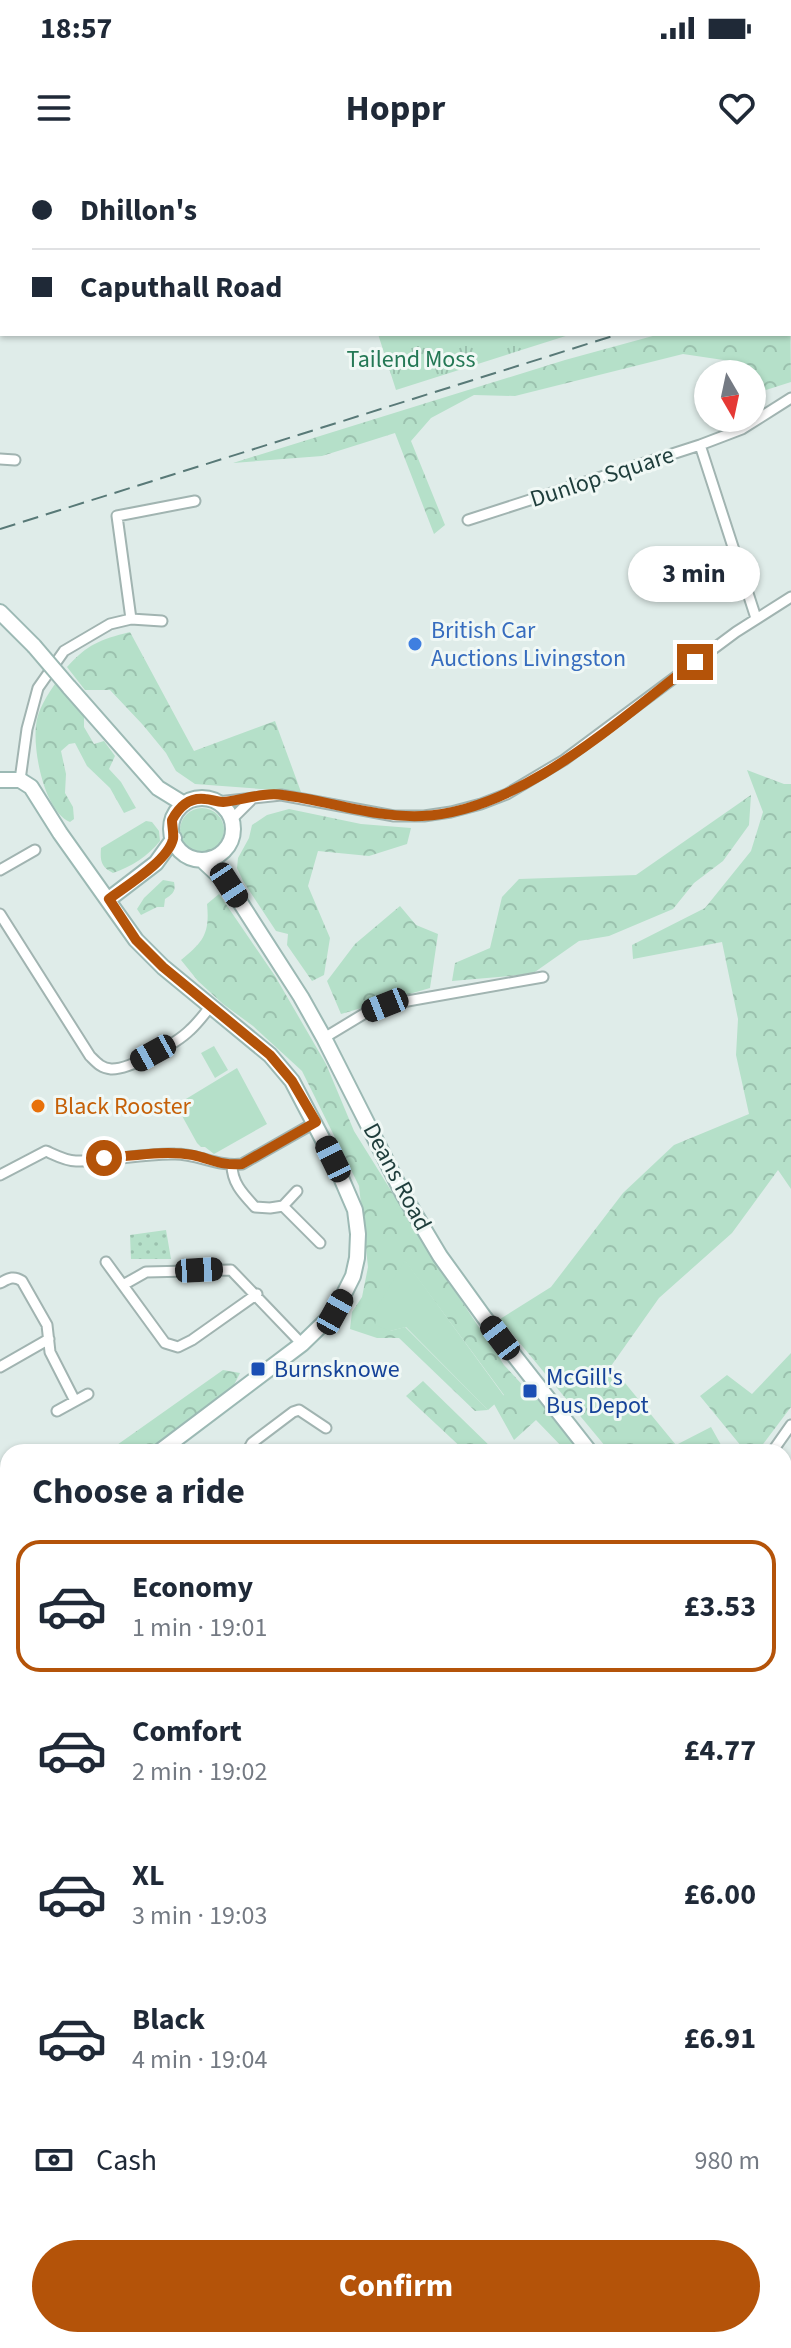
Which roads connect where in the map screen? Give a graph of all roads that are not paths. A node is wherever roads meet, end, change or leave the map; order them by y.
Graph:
1 (791, 398) edge
2 (700, 445) junction
3 (0, 459) edge
4 (15, 460) dead end
5 (195, 501) dead end
6 (468, 520) dead end
7 (791, 597) edge
8 (0, 612) edge
9 (756, 618) junction
10 (131, 619) junction
11 (162, 621) dead end
12 (0, 780) edge
13 (20, 780) junction
14 (158, 788) junction
15 (252, 799) junction
16 (217, 802) junction
17 (184, 804) junction
18 (172, 820) junction
19 (231, 820) junction
20 (174, 838) junction
21 (226, 849) junction
22 (35, 850) dead end
23 (183, 854) junction
24 (203, 861) junction
25 (156, 863) junction
26 (0, 870) edge
27 (229, 885) junction
28 (109, 899) junction
29 (0, 914) edge
30 (543, 977) dead end
31 (211, 1006) junction
32 (324, 1038) junction
33 (316, 1122) junction
34 (232, 1165) junction
35 (0, 1175) edge
36 (297, 1191) dead end
37 (283, 1206) junction
38 (320, 1243) dead end
39 (106, 1262) dead end
40 (0, 1283) edge
41 (123, 1285) junction
42 (257, 1294) junction
43 (49, 1339) junction
44 (302, 1344) junction
45 (0, 1367) edge
46 (88, 1394) dead end
47 (75, 1401) junction
48 (57, 1411) dead end
49 (791, 1425) edge
50 (326, 1428) dead end
51 (170, 1444) edge
52 (251, 1444) edge
53 (584, 1444) edge
54 (778, 1444) edge

1 - 2 street
2 - 6 street, Dunlop Square
2 - 9 street, Dunlop Square
3 - 4 street
5 - 10 street
7 - 9 street
8 - 14 street, bridge
9 - 15 street
10 - 11 street
10 - 13 street
12 - 13 street
13 - 28 street
14 - 17 street
14 - 18 street
15 - 16 street
15 - 19 street
16 - 17 street
16 - 19 street
17 - 18 street
18 - 20 street
19 - 21 street
20 - 23 street
20 - 25 street
21 - 24 street
21 - 27 street, Deans Road
22 - 26 street
23 - 24 street
23 - 25 street
24 - 27 street, Deans Road
25 - 28 street
27 - 32 street, Deans Road
28 - 31 street
29 - 31 street
30 - 32 street
31 - 33 street
32 - 53 street, Deans Road
33 - 34 street
33 - 44 street
34 - 35 street
34 - 37 street
36 - 37 street
37 - 38 street
39 - 41 street
40 - 43 street
41 - 42 street
41 - 42 street
42 - 44 street
43 - 45 street
43 - 47 street
44 - 51 street
46 - 47 street
47 - 48 street
49 - 54 street
50 - 52 street

